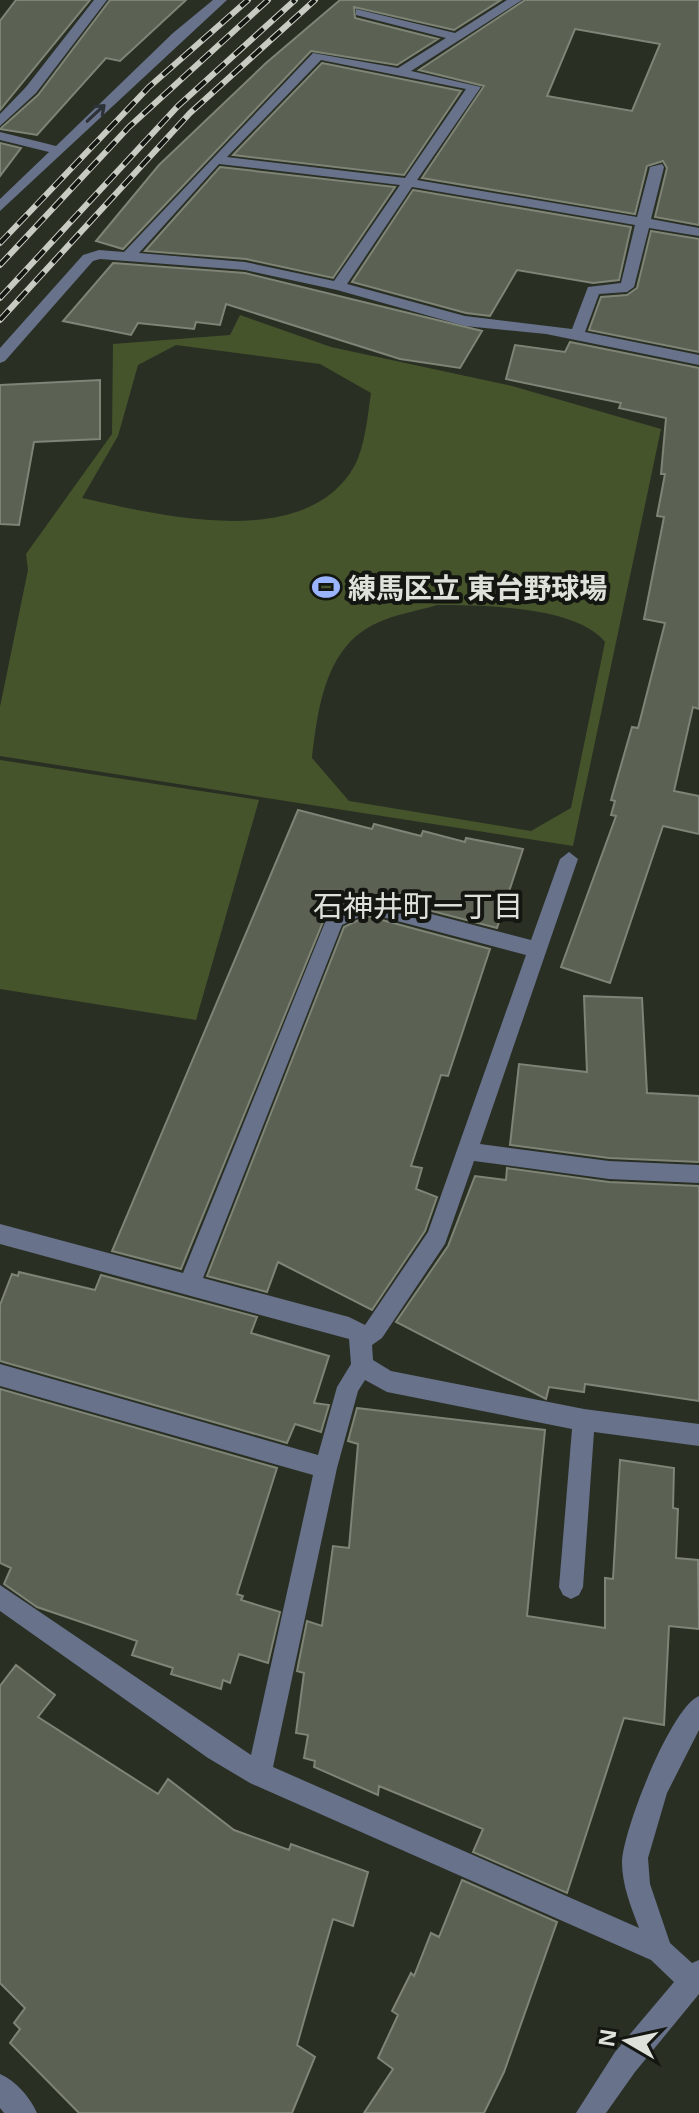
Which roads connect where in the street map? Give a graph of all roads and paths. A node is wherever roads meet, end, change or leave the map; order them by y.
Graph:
1 (101, 0) edge
2 (221, 0) edge
3 (516, 0) edge
4 (360, 12) dead end
5 (457, 37) junction
6 (400, 72) junction
7 (0, 122) edge
8 (0, 136) edge
9 (57, 150) junction
10 (216, 160) junction
11 (657, 167) dead end
12 (408, 183) junction
13 (0, 207) edge
14 (641, 222) junction
15 (699, 232) edge
16 (130, 254) junction
17 (338, 286) junction
18 (577, 335) junction
19 (0, 358) edge
20 (699, 360) edge
21 (569, 859) dead end
22 (537, 950) junction
23 (466, 1151) junction
24 (699, 1174) edge
25 (0, 1234) edge
26 (190, 1283) junction
27 (361, 1339) junction
28 (362, 1366) junction
29 (0, 1375) edge
30 (584, 1420) junction
31 (699, 1435) edge
32 (326, 1468) junction
33 (571, 1587) dead end
34 (0, 1597) edge
35 (699, 1708) edge
36 (259, 1774) junction
37 (660, 1951) junction
38 (695, 1977) edge
39 (0, 2088) edge
40 (23, 2113) edge
41 (590, 2113) edge

1 - 7 street
9 -> 2 street
3 - 5 street
4 - 5 street
5 - 6 street
6 - 10 street
6 - 12 street
8 - 9 street
9 - 13 street
10 - 12 street
10 - 16 street
11 - 14 street
12 - 14 street
12 - 17 street
14 - 15 street
14 - 18 street
16 - 17 street
16 - 19 street
17 - 18 street
18 - 20 street
21 - 22 street
22 - 23 street
22 - 26 street
23 - 24 street
23 - 27 street
25 - 26 street
26 - 27 street
27 - 28 street
28 - 30 street
28 - 32 street
29 - 32 street
30 - 31 street
30 - 33 street
32 - 36 street
34 - 36 street
35 - 37 street
36 - 37 street
37 - 38 street
38 - 41 street
39 - 40 street

